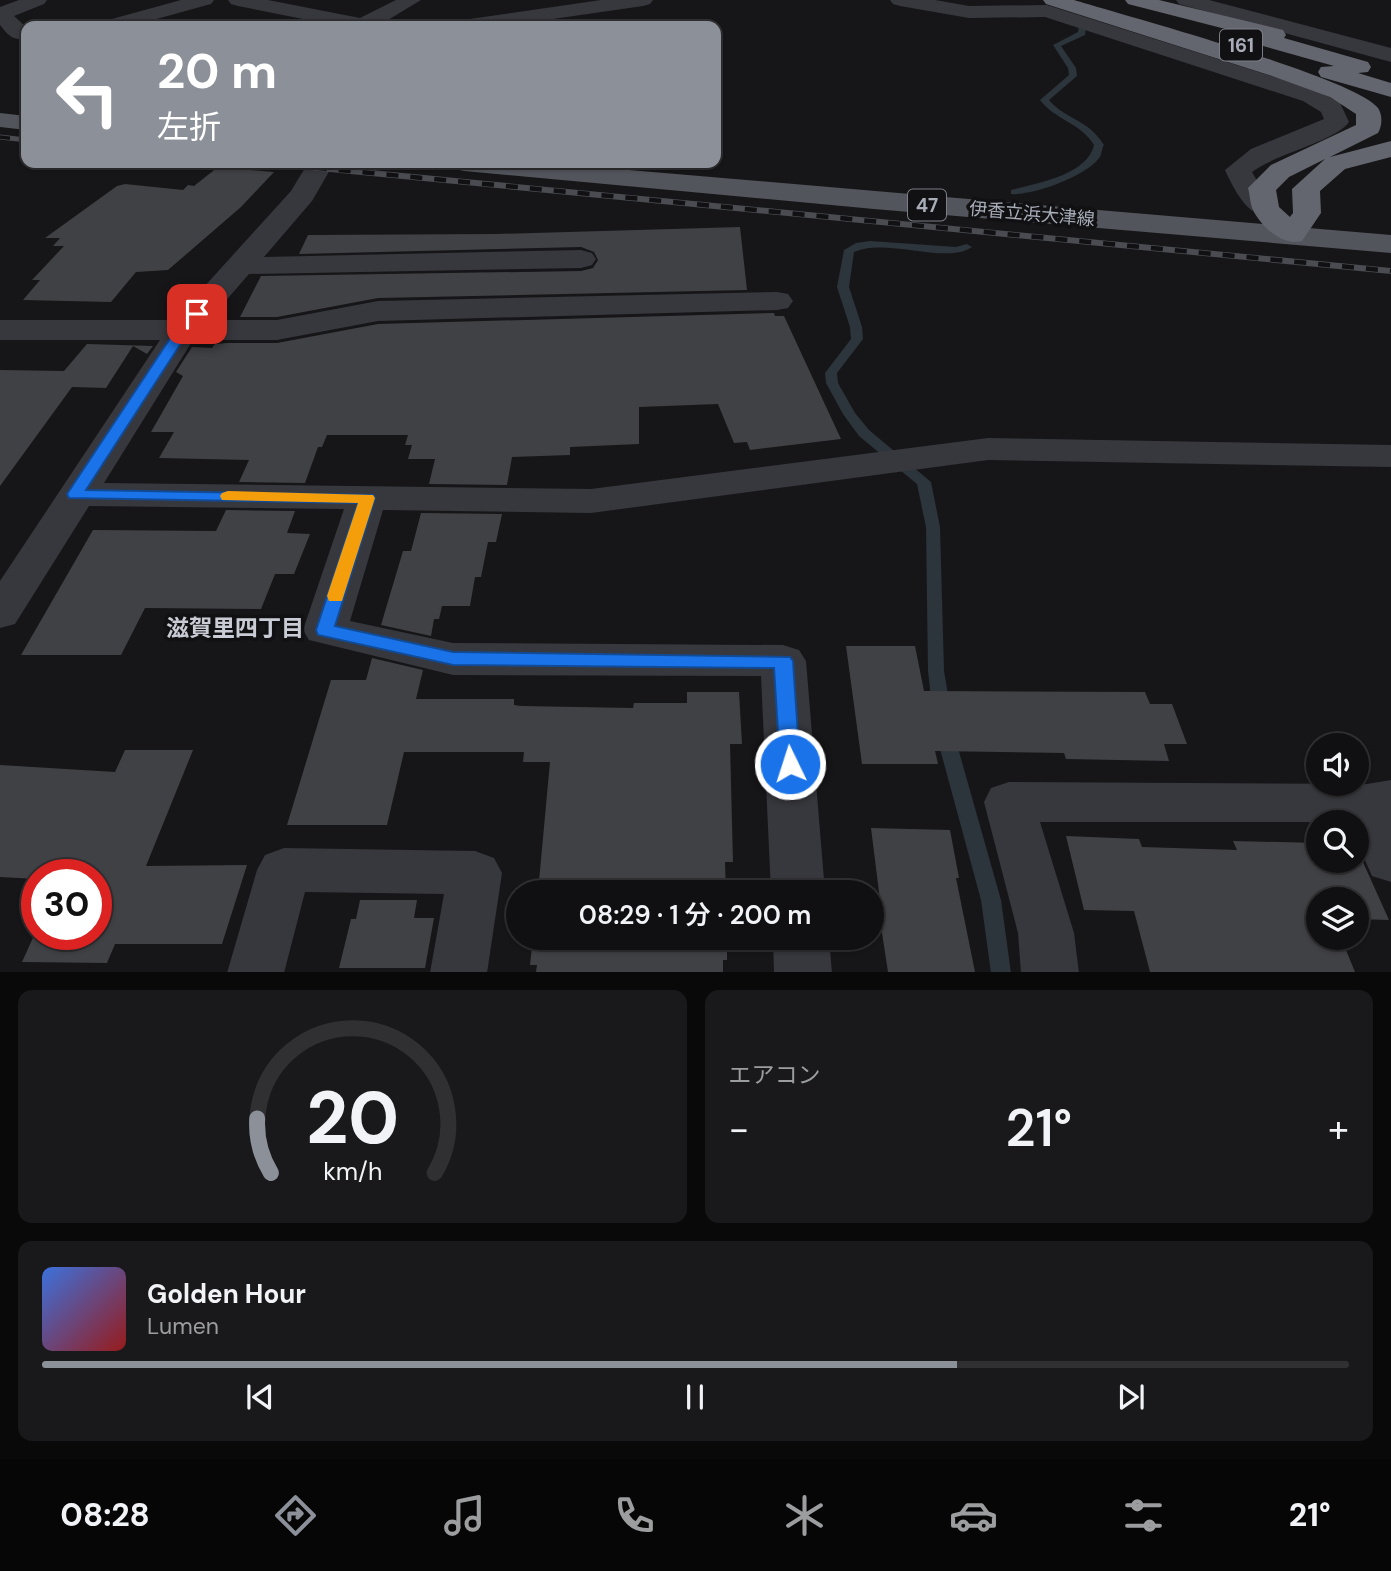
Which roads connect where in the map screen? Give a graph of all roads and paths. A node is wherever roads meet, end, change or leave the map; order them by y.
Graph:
1 (37, 0) edge
2 (204, 0) edge
3 (238, 0) edge
4 (411, 0) edge
5 (643, 0) edge
6 (900, 0) edge
7 (1053, 0) edge
8 (1091, 0) edge
9 (1134, 0) edge
10 (1186, 0) edge
11 (126, 21) edge
12 (340, 21) edge
13 (367, 21) edge
14 (498, 21) edge
15 (21, 34) edge
16 (1391, 55) edge
17 (1391, 65) edge
18 (1391, 77) edge
19 (1391, 90) edge
20 (0, 120) edge
21 (21, 122) edge
22 (1391, 149) edge
23 (318, 168) edge
24 (545, 168) edge
25 (1266, 209) junction
26 (1292, 235) junction
27 (1391, 244) edge
28 (581, 259) dead end
29 (242, 264) junction
30 (777, 301) dead end
31 (0, 330) edge
32 (182, 331) junction
33 (1391, 456) edge
34 (75, 494) junction
35 (367, 498) junction
36 (0, 614) edge
37 (1379, 802) edge
38 (1391, 861) edge
39 (797, 880) edge
40 (802, 950) edge
41 (255, 972) edge
42 (458, 972) edge
43 (803, 972) edge
44 (1050, 972) edge

1 - 15 street
2 - 11 street
3 - 12 street
4 - 13 street
5 - 14 street
6 - 25 street
7 - 25 highway
8 - 19 highway, 161
9 - 17 highway
9 - 18 highway, 161
10 - 16 street
20 - 21 main road
22 - 26 highway
23 - 29 street
24 - 26 main road, 伊香立浜大津線 / 47
25 - 26 highway
26 - 27 main road, 伊香立浜大津線 / 47
28 - 29 street
29 - 32 street
30 - 32 street
31 - 32 street
32 - 34 street
33 - 35 street
34 - 35 street
34 - 36 street
35 - 39 street
37 - 38 street
37 - 44 street
40 - 43 street
41 - 42 street

